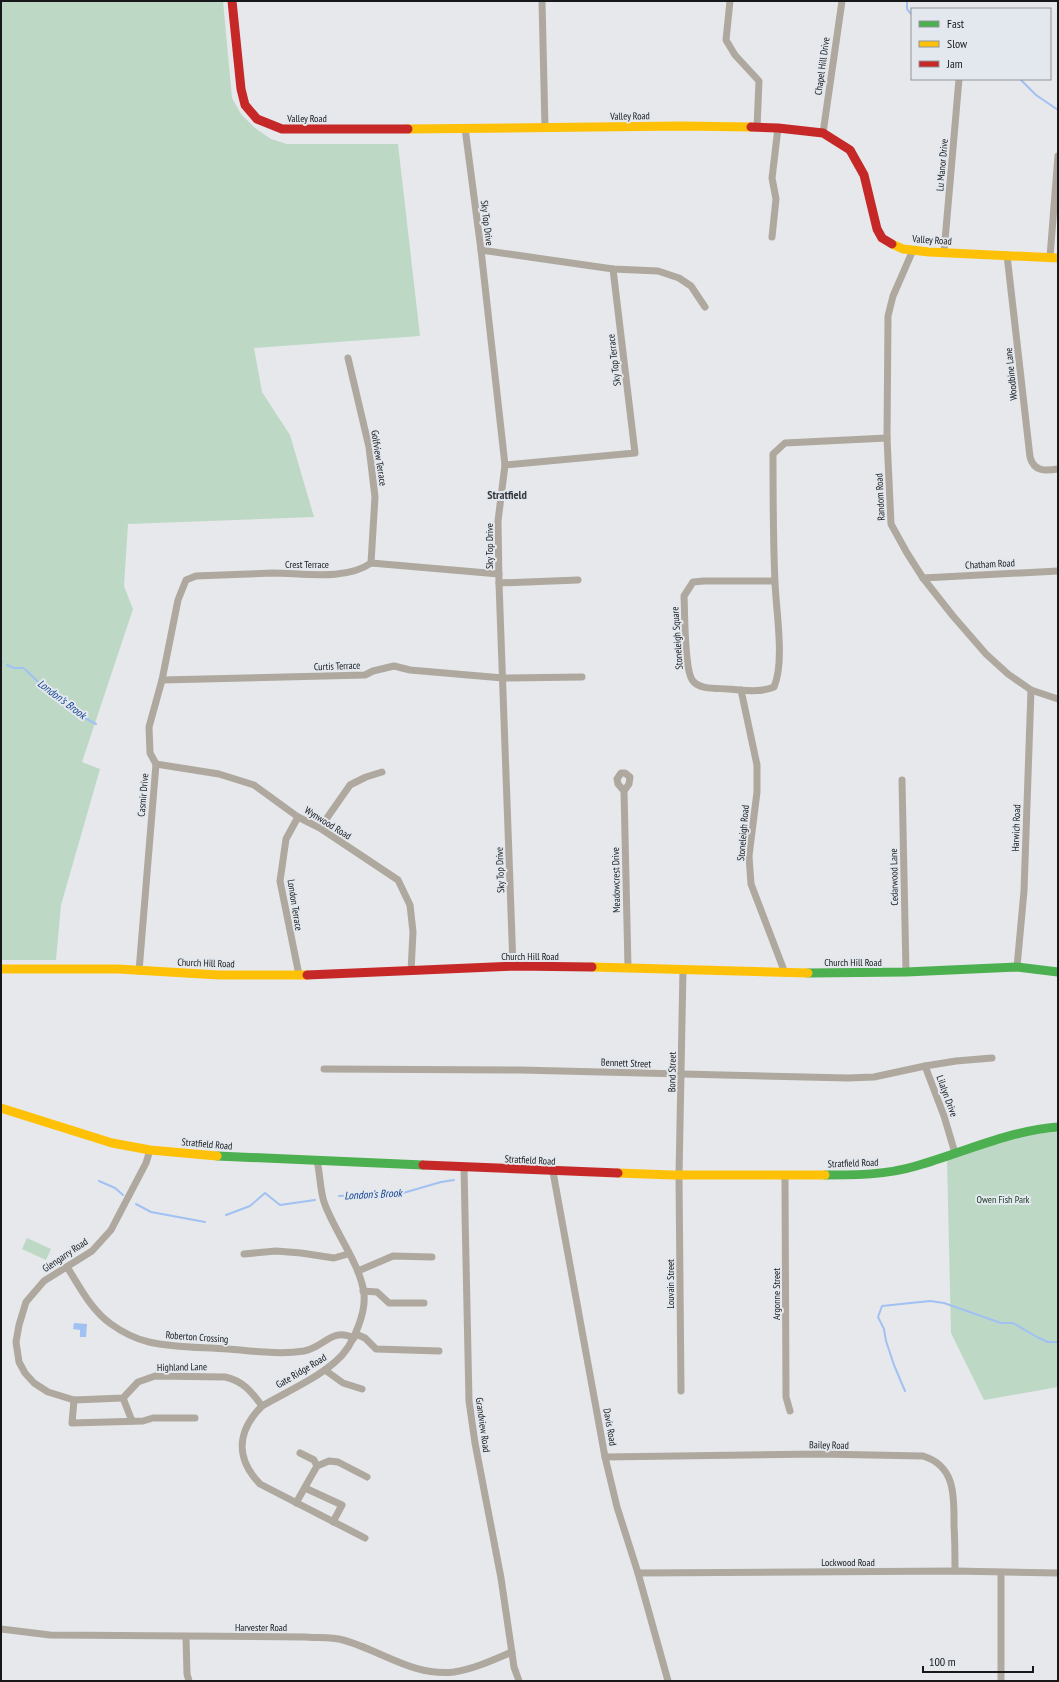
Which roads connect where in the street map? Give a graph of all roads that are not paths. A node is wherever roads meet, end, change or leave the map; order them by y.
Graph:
1 (232, 1) edge
2 (542, 1) edge
3 (730, 1) edge
4 (842, 1) edge
5 (959, 80) edge
6 (757, 127) junction
7 (465, 128) junction
8 (545, 128) junction
9 (778, 128) junction
10 (823, 133) junction
11 (1058, 156) edge
12 (772, 237) dead end
13 (481, 250) junction
14 (914, 250) junction
15 (944, 252) junction
16 (1007, 255) junction
17 (1054, 257) edge
18 (614, 269) junction
19 (705, 307) dead end
20 (348, 358) dead end
21 (887, 438) junction
22 (505, 465) junction
23 (1058, 469) edge
24 (371, 563) junction
25 (1058, 571) edge
26 (499, 574) junction
27 (923, 578) junction
28 (186, 580) joint
29 (578, 580) dead end
30 (775, 581) junction
31 (499, 583) junction
32 (582, 677) dead end
33 (503, 678) junction
34 (162, 680) junction
35 (741, 690) junction
36 (1031, 690) junction
37 (1058, 699) edge
38 (156, 764) junction
39 (382, 772) dead end
40 (902, 780) dead end
41 (624, 791) dead end
42 (298, 817) junction
43 (320, 828) junction
44 (513, 966) junction
45 (1017, 967) junction
46 (628, 968) junction
47 (1, 969) edge
48 (683, 969) junction
49 (139, 971) junction
50 (411, 971) junction
51 (906, 972) junction
52 (1058, 972) edge
53 (785, 973) junction
54 (299, 976) junction
55 (992, 1058) dead end
56 (925, 1066) junction
57 (324, 1069) dead end
58 (682, 1075) junction
59 (1, 1108) edge
60 (1058, 1127) edge
61 (150, 1150) junction
62 (955, 1152) junction
63 (317, 1160) junction
64 (464, 1168) junction
65 (553, 1172) junction
66 (679, 1176) junction
67 (785, 1176) junction
68 (244, 1254) dead end
69 (348, 1254) junction
70 (432, 1257) dead end
71 (67, 1267) junction
72 (358, 1271) junction
73 (363, 1291) junction
74 (424, 1303) dead end
75 (355, 1336) junction
76 (439, 1350) dead end
77 (325, 1370) junction
78 (362, 1389) dead end
79 (681, 1391) dead end
80 (123, 1398) junction
81 (74, 1400) junction
82 (262, 1406) junction
83 (790, 1411) dead end
84 (195, 1418) dead end
85 (132, 1421) junction
86 (300, 1453) dead end
87 (605, 1457) junction
88 (317, 1466) junction
89 (367, 1477) dead end
90 (305, 1488) junction
91 (296, 1503) junction
92 (333, 1522) junction
93 (366, 1538) dead end
94 (955, 1572) junction
95 (638, 1573) junction
96 (1001, 1573) junction
97 (1058, 1573) edge
98 (1, 1629) edge
99 (186, 1637) junction
100 (512, 1652) junction
101 (189, 1681) edge
102 (519, 1681) edge
103 (668, 1681) edge
104 (1001, 1681) edge

1 - 7 street, Valley Road
2 - 8 street
3 - 6 street
4 - 10 street, Chapel Hill Drive
5 - 15 street, Lu Manor Drive
6 - 8 street, Valley Road
6 - 9 street, Valley Road
7 - 8 street, Valley Road
7 - 13 street, Sky Top Drive
9 - 10 street, Valley Road
9 - 12 street
10 - 14 street, Valley Road
11 - 17 street
13 - 18 street
13 - 22 street, Sky Top Drive
14 - 15 street, Valley Road
14 - 21 street, Random Road
15 - 16 street, Valley Road
16 - 17 street, Valley Road
16 - 23 street, Woodbine Lane
18 - 19 street
18 - 22 street, Sky Top Terrace
20 - 24 street, Golfview Terrace
21 - 27 street, Random Road
21 - 30 street, Stoneleigh Square
22 - 26 street, Sky Top Drive
24 - 26 street, Crest Terrace
24 - 28 street, Crest Terrace
25 - 27 street, Chatham Road
26 - 31 street, Sky Top Drive
27 - 36 street, Random Road
28 - 34 street, Casmir Drive
29 - 31 street
30 - 35 street, Stoneleigh Square
30 - 35 street, Stoneleigh Square
31 - 33 street, Sky Top Drive
32 - 33 street, Curtis Terrace
33 - 34 street, Curtis Terrace
33 - 44 street, Sky Top Drive
34 - 38 street, Casmir Drive
35 - 53 street, Stoneleigh Road
36 - 37 street, Random Road
36 - 45 street, Harwich Road
38 - 42 street, Wynwood Road
38 - 49 street, Casmir Drive
39 - 43 street
40 - 51 street, Cedarwood Lane
41 - 46 street, Meadowcrest Drive
42 - 43 street, Wynwood Road
42 - 54 street, London Terrace
43 - 50 street, Wynwood Road
44 - 46 street, Church Hill Road
44 - 50 street, Church Hill Road
45 - 51 street, Church Hill Road
45 - 52 street, Church Hill Road
46 - 48 street, Church Hill Road
47 - 49 street, Church Hill Road
48 - 53 street, Church Hill Road
48 - 58 street, Bond Street
49 - 54 street, Church Hill Road
50 - 54 street, Church Hill Road
51 - 53 street, Church Hill Road
55 - 56 street, Lilalyn Drive
56 - 58 street, Bennett Street
56 - 62 street, Lilalyn Drive
57 - 58 street, Bennett Street
58 - 66 street, Bond Street
59 - 61 street, Stratfield Road
60 - 62 street, Stratfield Road
61 - 63 street, Stratfield Road
61 - 71 street, Glengarry Road
62 - 67 street, Stratfield Road
63 - 64 street, Stratfield Road
63 - 69 street, Gate Ridge Road
64 - 65 street, Stratfield Road
64 - 100 street, Grandview Road
65 - 66 street, Stratfield Road
65 - 87 street, Davis Road
66 - 67 street, Stratfield Road
66 - 79 street, Louvain Street
67 - 83 street, Argonne Street
68 - 69 street
69 - 72 street, Gate Ridge Road
70 - 72 street
71 - 75 street, Roberton Crossing
71 - 81 street, Glengarry Road
72 - 73 street, Gate Ridge Road
73 - 74 street
73 - 75 street, Gate Ridge Road
75 - 76 street
75 - 77 street, Gate Ridge Road
77 - 78 street
77 - 82 street, Gate Ridge Road
80 - 81 street
80 - 82 street, Highland Lane
80 - 85 street
81 - 85 street
82 - 91 street, Gate Ridge Road
84 - 85 street
86 - 88 street
87 - 94 street, Bailey Road
87 - 95 street, Davis Road
88 - 89 street
88 - 90 street
90 - 91 street
90 - 92 street
91 - 92 street, Gate Ridge Road
92 - 93 street, Gate Ridge Road
94 - 95 street, Lockwood Road
94 - 96 street, Lockwood Road
95 - 103 street, Davis Road
96 - 97 street, Lockwood Road
96 - 104 street
98 - 99 street, Harvester Road
99 - 100 street, Harvester Road
99 - 101 street
100 - 102 street, Grandview Road

